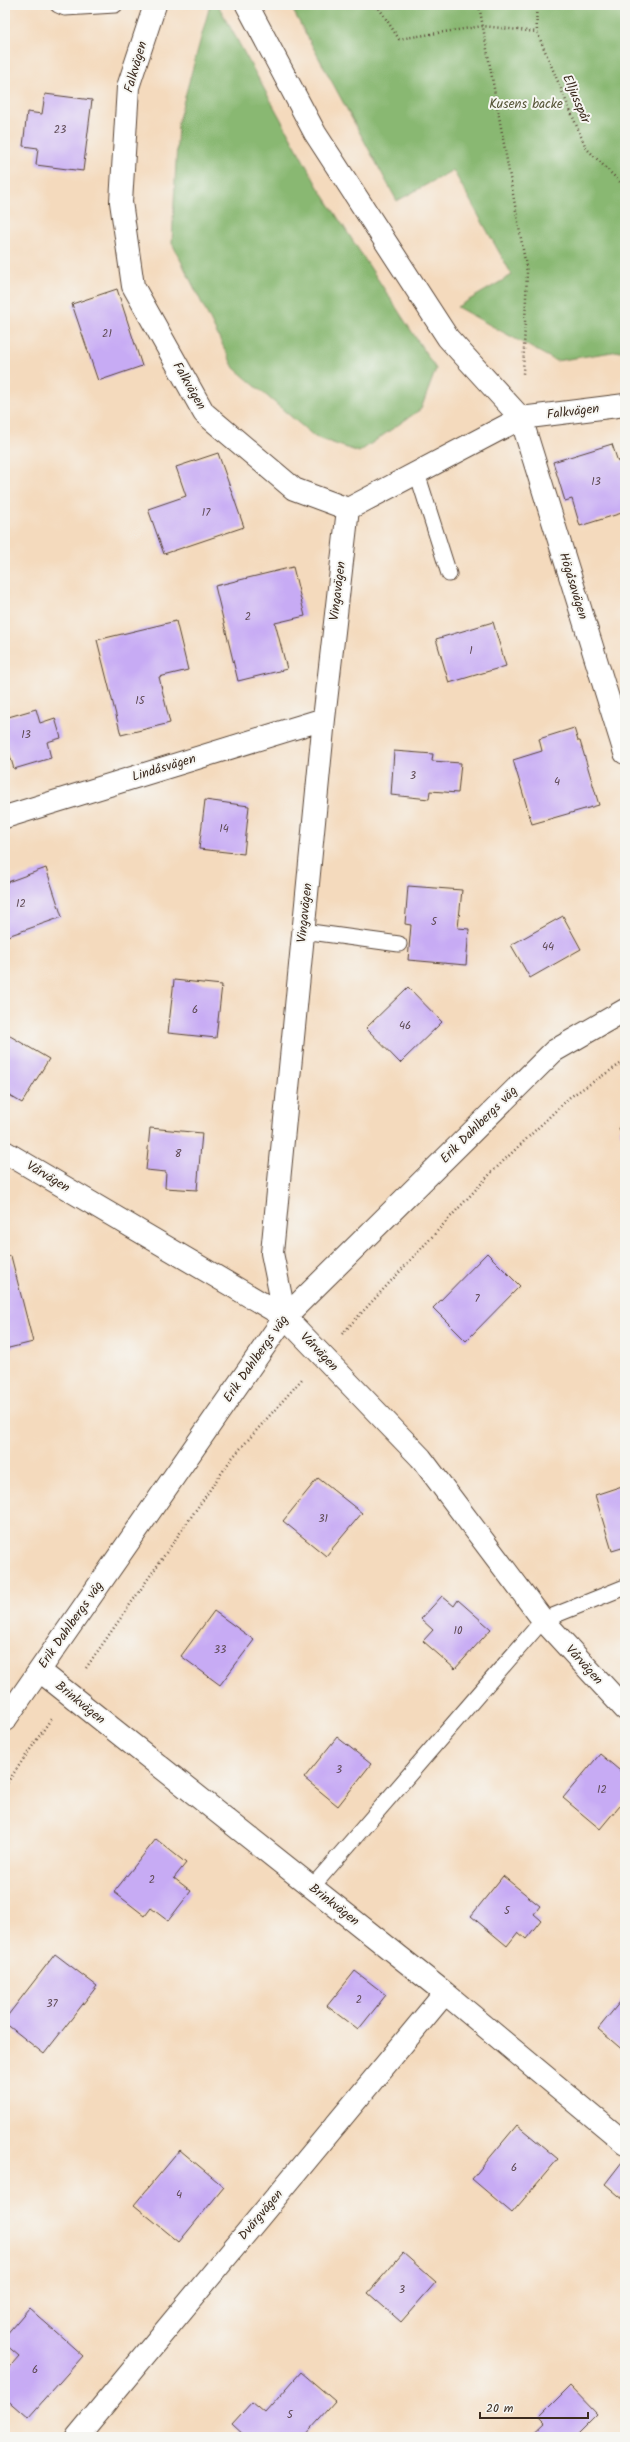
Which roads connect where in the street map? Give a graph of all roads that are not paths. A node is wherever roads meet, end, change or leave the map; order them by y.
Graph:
1 (58, 5) edge
2 (115, 5) edge
3 (155, 5) edge
4 (247, 5) edge
5 (625, 405) edge
6 (521, 418) junction
7 (417, 473) junction
8 (348, 509) junction
9 (449, 574) dead end
10 (324, 719) junction
11 (625, 753) edge
12 (5, 817) edge
13 (303, 931) junction
14 (398, 944) dead end
15 (625, 1010) edge
16 (5, 1152) edge
17 (285, 1317) junction
18 (625, 1588) edge
19 (543, 1620) junction
20 (40, 1671) junction
21 (625, 1710) edge
22 (5, 1720) edge
23 (312, 1887) junction
24 (444, 1993) junction
25 (625, 2143) edge
26 (77, 2437) edge

1 - 2 lane
3 - 8 street, Falkvägen
4 - 6 street
5 - 6 street, Falkvägen
6 - 7 street, Falkvägen
6 - 11 street, Högåsavägen
7 - 8 street, Falkvägen
7 - 9 lane
8 - 10 street, Vingavägen
10 - 12 street, Lindåsvägen
10 - 13 street, Vingavägen
13 - 14 lane
13 - 17 street, Vingavägen
15 - 17 street, Erik Dahlbergs väg
16 - 17 street, Vårvägen
17 - 19 street, Vårvägen
17 - 20 street, Erik Dahlbergs väg
18 - 19 lane
19 - 21 street, Vårvägen
19 - 23 lane
20 - 22 street, Erik Dahlbergs väg
20 - 23 street, Brinkvägen
23 - 24 street, Brinkvägen
24 - 25 street, Brinkvägen
24 - 26 street, Dvärgvägen

